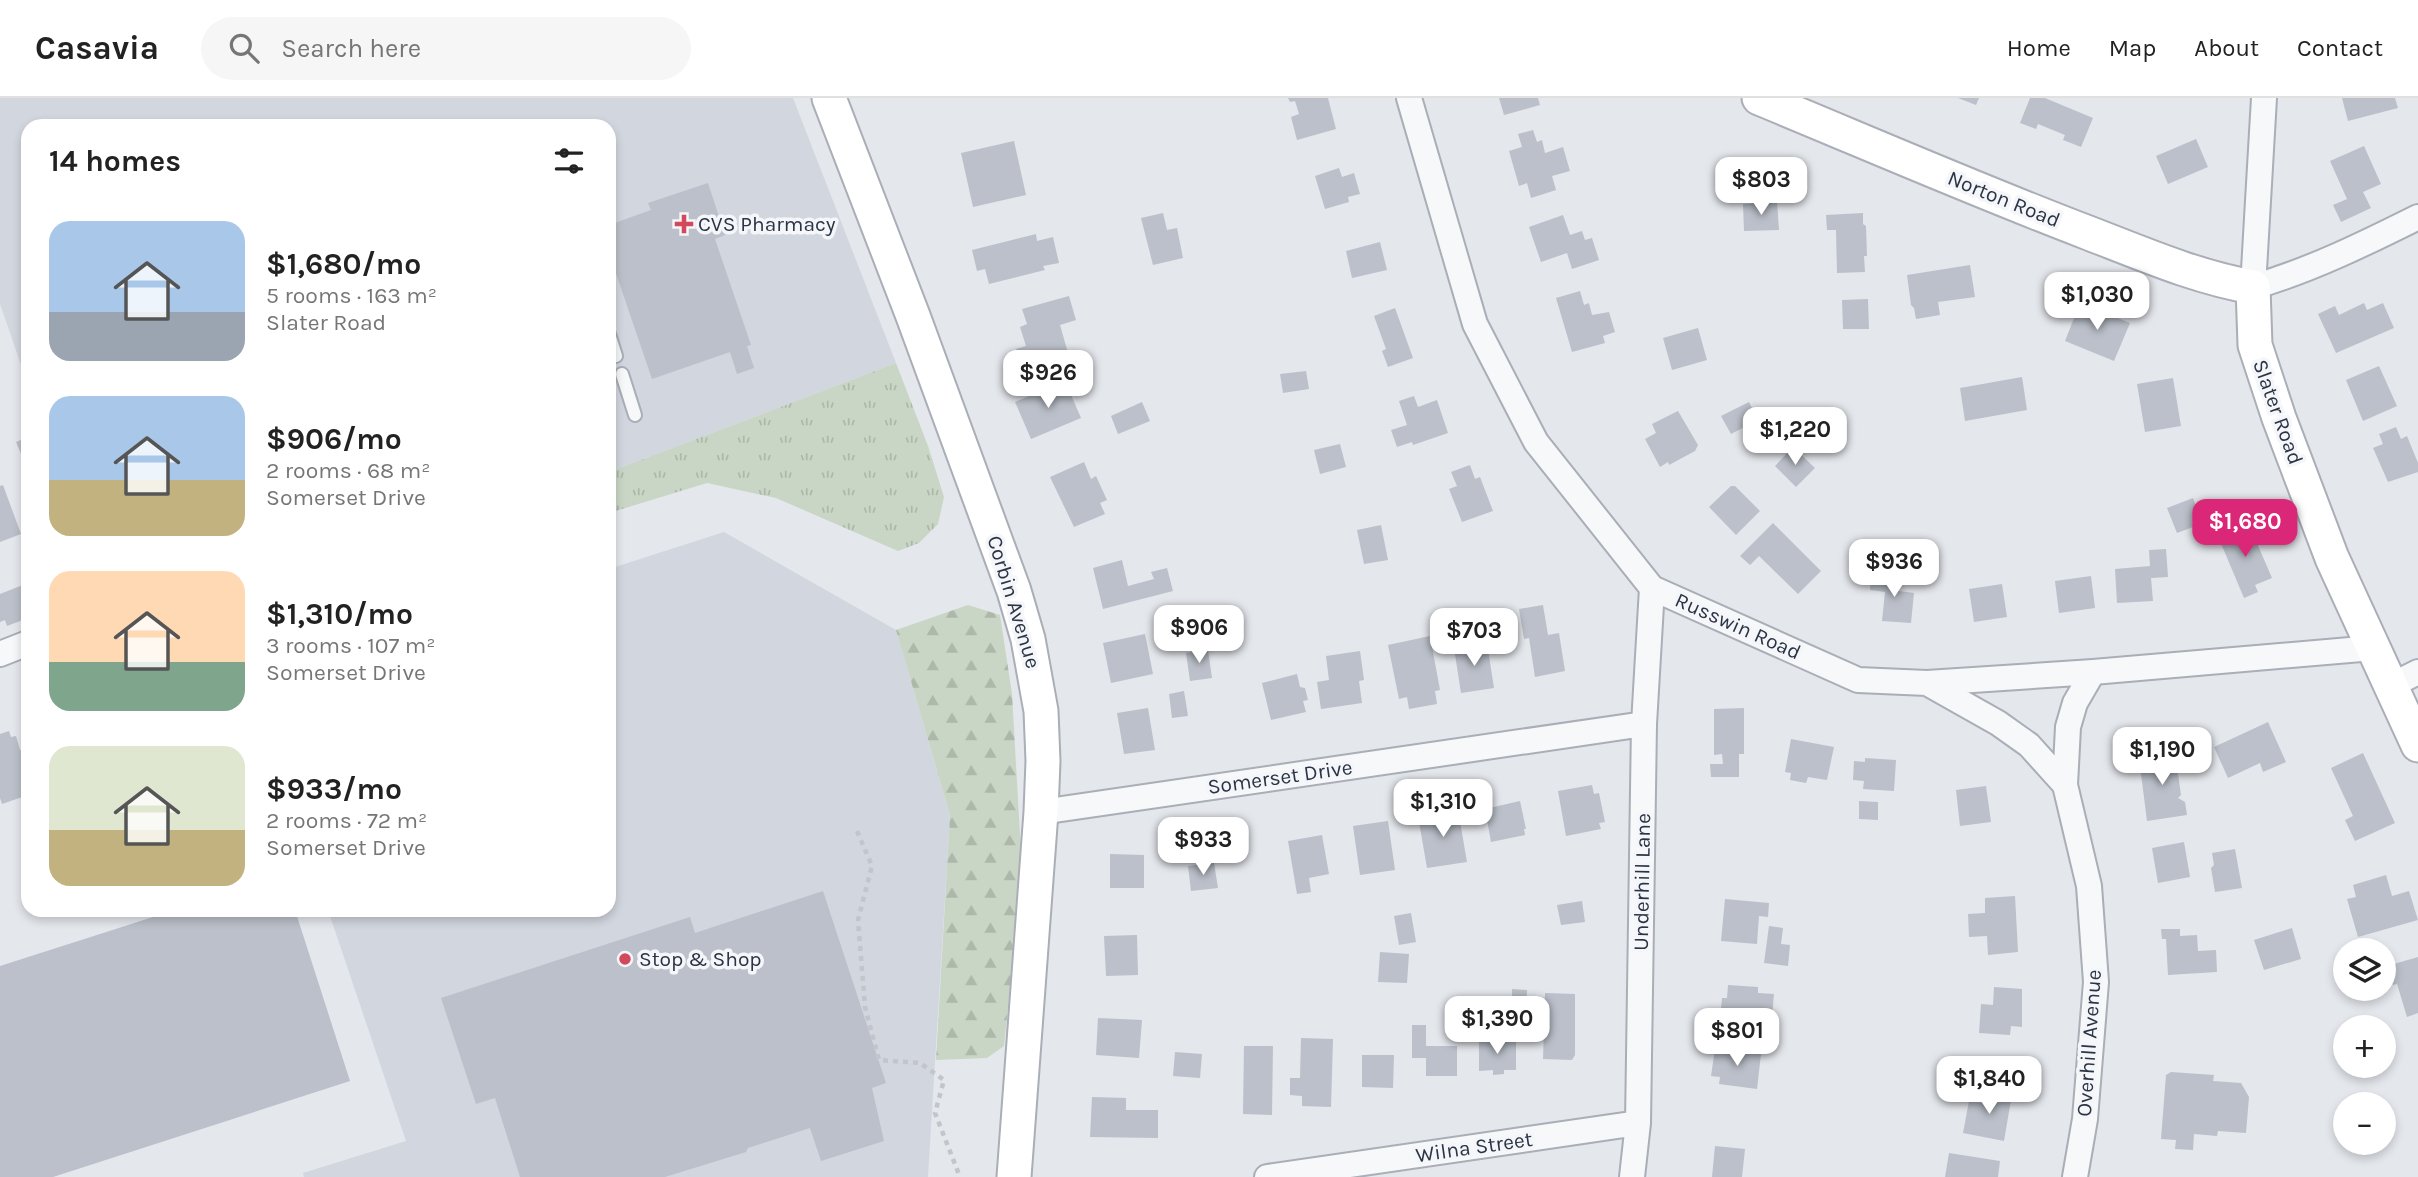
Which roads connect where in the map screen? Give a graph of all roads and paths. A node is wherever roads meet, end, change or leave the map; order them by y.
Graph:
1 (829, 98) edge
2 (1409, 98) edge
3 (1759, 98) edge
4 (2264, 98) edge
5 (2418, 217) edge
6 (2253, 287) junction
7 (622, 374) dead end
8 (635, 415) dead end
9 (1652, 588) junction
10 (21, 646) edge
11 (2373, 648) junction
12 (0, 654) edge
13 (2093, 673) junction
14 (2404, 679) edge
15 (1927, 683) junction
16 (1644, 724) junction
17 (2418, 745) edge
18 (2065, 785) junction
19 (1041, 812) junction
20 (857, 831) dead end
21 (1638, 1123) junction
22 (960, 1177) edge
23 (1014, 1177) edge
24 (1268, 1177) edge
25 (1632, 1177) edge
26 (2075, 1177) edge

1 - 19 main road, Corbin Avenue
2 - 9 street, Russwin Road
3 - 6 main road, Norton Road
4 - 6 street, Slater Road
5 - 6 street
6 - 11 main road, Slater Road
7 - 8 lane
9 - 15 street, Russwin Road
9 - 16 street, Underhill Lane
10 - 12 street
11 - 13 street, Russwin Road
11 - 14 main road, Slater Road
13 - 15 street, Russwin Road
13 - 18 street, Overhill Avenue
14 - 17 main road, Slater Road
15 - 18 street, Overhill Avenue
16 - 19 street, Somerset Drive
16 - 21 street, Underhill Lane
18 - 26 street, Overhill Avenue
19 - 23 main road, Corbin Avenue
20 - 22 path
21 - 24 street, Wilna Street
21 - 25 street, Underhill Lane

